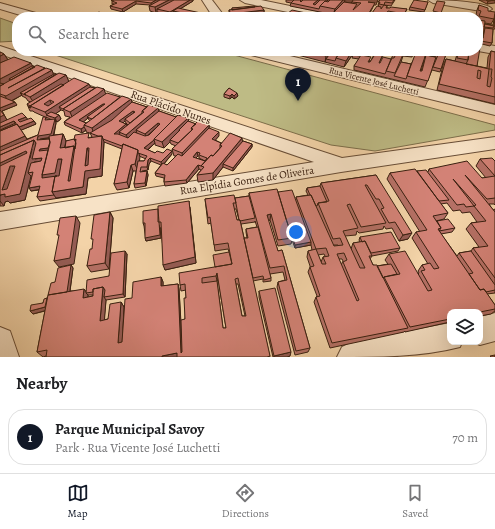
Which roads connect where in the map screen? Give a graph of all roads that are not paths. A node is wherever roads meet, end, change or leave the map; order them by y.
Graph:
1 (206, 0) edge
2 (245, 0) edge
3 (433, 0) edge
4 (469, 0) edge
5 (0, 6) edge
6 (491, 11) edge
7 (21, 12) edge
8 (215, 12) edge
9 (304, 12) edge
10 (12, 48) edge
11 (483, 48) edge
12 (0, 49) edge
13 (495, 50) edge
14 (12, 53) edge
15 (21, 56) edge
16 (273, 56) edge
17 (495, 110) edge
18 (495, 143) edge
19 (341, 165) junction
20 (0, 221) edge
21 (495, 328) edge
22 (483, 330) edge
23 (447, 338) edge
24 (0, 341) edge
25 (4, 357) edge
26 (352, 357) edge

1 - 8 street
2 - 9 street
3 - 6 street
4 - 6 street
5 - 7 street
10 - 12 street
11 - 13 street
12 - 14 street, Rua Plácido Nunes
15 - 19 street, Rua Plácido Nunes
16 - 17 street, Rua Vicente José Luchetti
18 - 19 street, Rua Elpídia Gomes de Oliveira
19 - 20 street, Rua Elpídia Gomes de Oliveira
21 - 22 street
23 - 26 street
24 - 25 street

